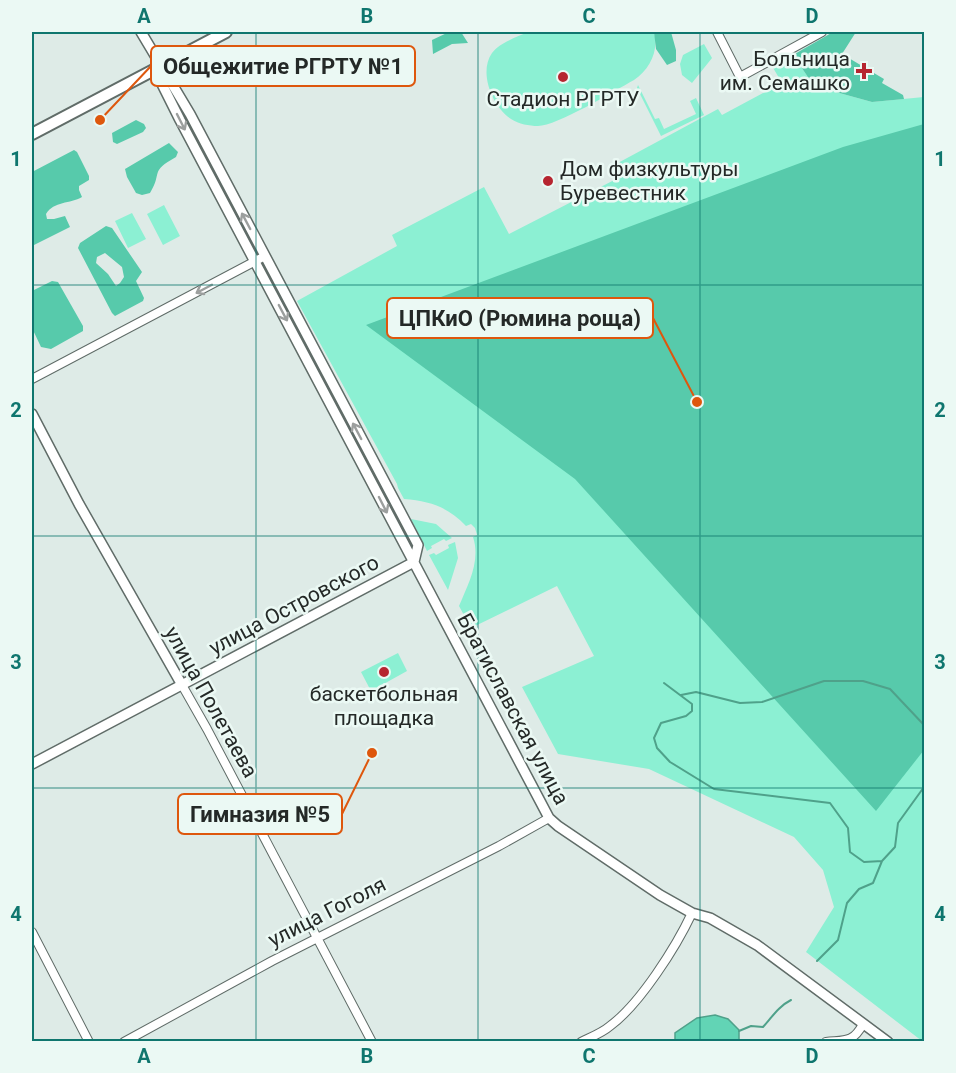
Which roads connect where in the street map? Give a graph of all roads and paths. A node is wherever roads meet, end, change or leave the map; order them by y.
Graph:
1 (141, 32) edge
2 (213, 32) edge
3 (226, 32) edge
4 (717, 32) edge
5 (822, 32) edge
6 (158, 65) junction
7 (32, 127) edge
8 (32, 135) edge
9 (265, 256) junction
10 (256, 262) junction
11 (32, 379) edge
12 (32, 414) edge
13 (414, 562) junction
14 (182, 685) junction
15 (32, 764) edge
16 (549, 818) junction
17 (692, 913) junction
18 (32, 932) edge
19 (317, 938) junction
20 (863, 1024) junction
21 (852, 1040) edge
22 (88, 1041) edge
23 (124, 1041) edge
24 (372, 1041) edge
25 (581, 1041) edge
26 (826, 1041) edge
27 (888, 1041) edge

1 - 6 street
2 - 6 main road
3 - 6 main road
4 - 5 street
6 - 7 main road
6 - 8 main road
9 -> 6 street, Братиславская улица
6 -> 10 street, Братиславская улица
9 - 10 street
13 -> 9 street, Братиславская улица
10 -> 11 street
10 -> 13 street, Братиславская улица
12 - 14 street, улица Полетаева
13 - 14 street, улица Островского
13 - 16 street, Братиславская улица
14 - 15 street, улица Островского
14 - 19 street, улица Полетаева
16 - 17 street, Братиславская улица
16 - 19 street, улица Гоголя
17 - 20 street, Братиславская улица
17 - 25 street
18 - 22 street
19 - 23 street, улица Гоголя
19 - 24 street, улица Полетаева
20 - 21 street
20 - 27 street, Братиславская улица
21 - 26 street

